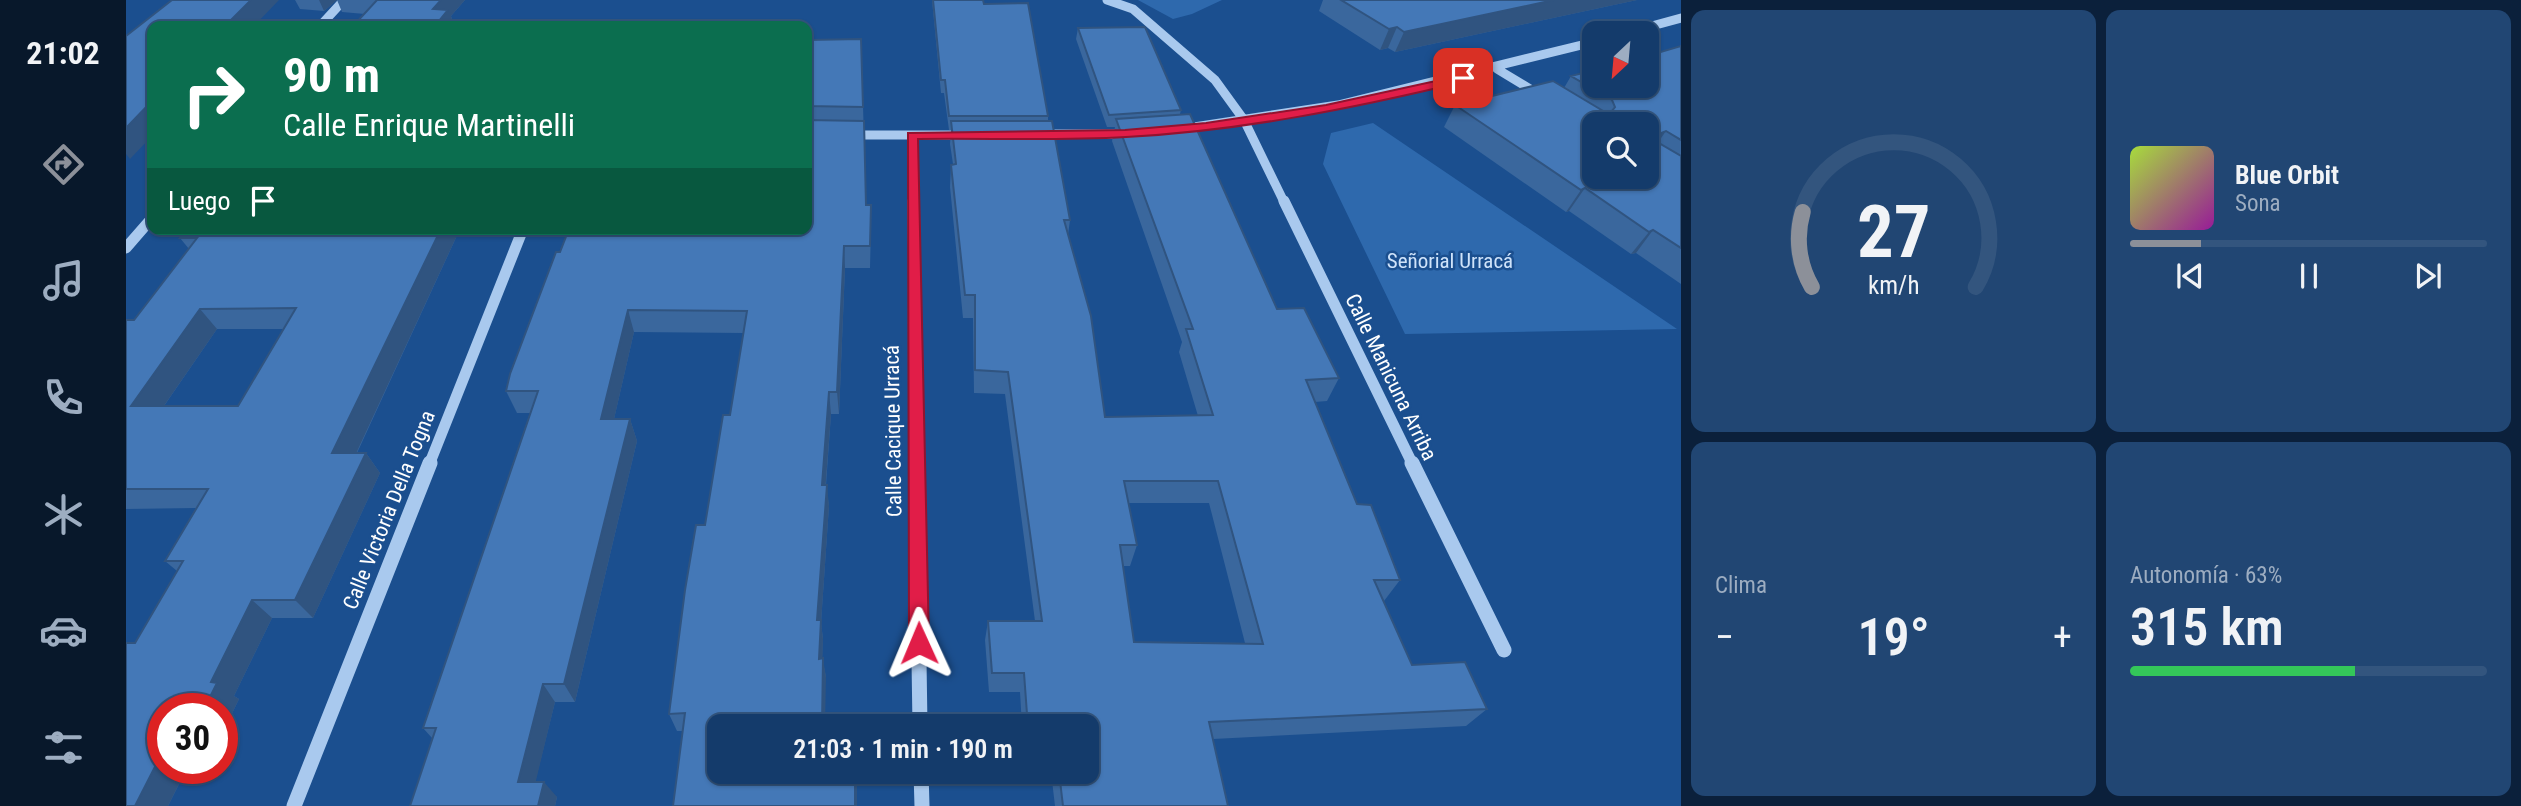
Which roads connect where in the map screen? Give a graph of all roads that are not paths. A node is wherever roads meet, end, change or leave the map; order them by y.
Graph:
1 (344, 0) edge
2 (1107, 0) edge
3 (1681, 18) edge
4 (325, 21) edge
5 (1659, 24) edge
6 (1582, 45) edge
7 (1497, 69) junction
8 (1546, 99) edge
9 (1244, 120) junction
10 (1166, 130) edge
11 (1139, 133) edge
12 (833, 135) edge
13 (912, 135) junction
14 (979, 135) edge
15 (1032, 135) edge
16 (147, 224) edge
17 (521, 235) edge
18 (126, 248) edge
19 (1504, 650) dead end
20 (920, 714) edge
21 (921, 784) edge
22 (294, 806) edge
23 (922, 806) edge

1 - 4 street
2 - 9 street, Calle Manicuna Arriba
3 - 5 street
6 - 7 street
7 - 8 street
7 - 9 street
9 - 10 street
9 - 19 street, Calle Manicuna Arriba
11 - 15 street
12 - 13 street
13 - 14 street
13 - 20 street, Calle Cacique Urracá
16 - 18 street
17 - 22 street, Calle Victoria Della Togna
21 - 23 street

